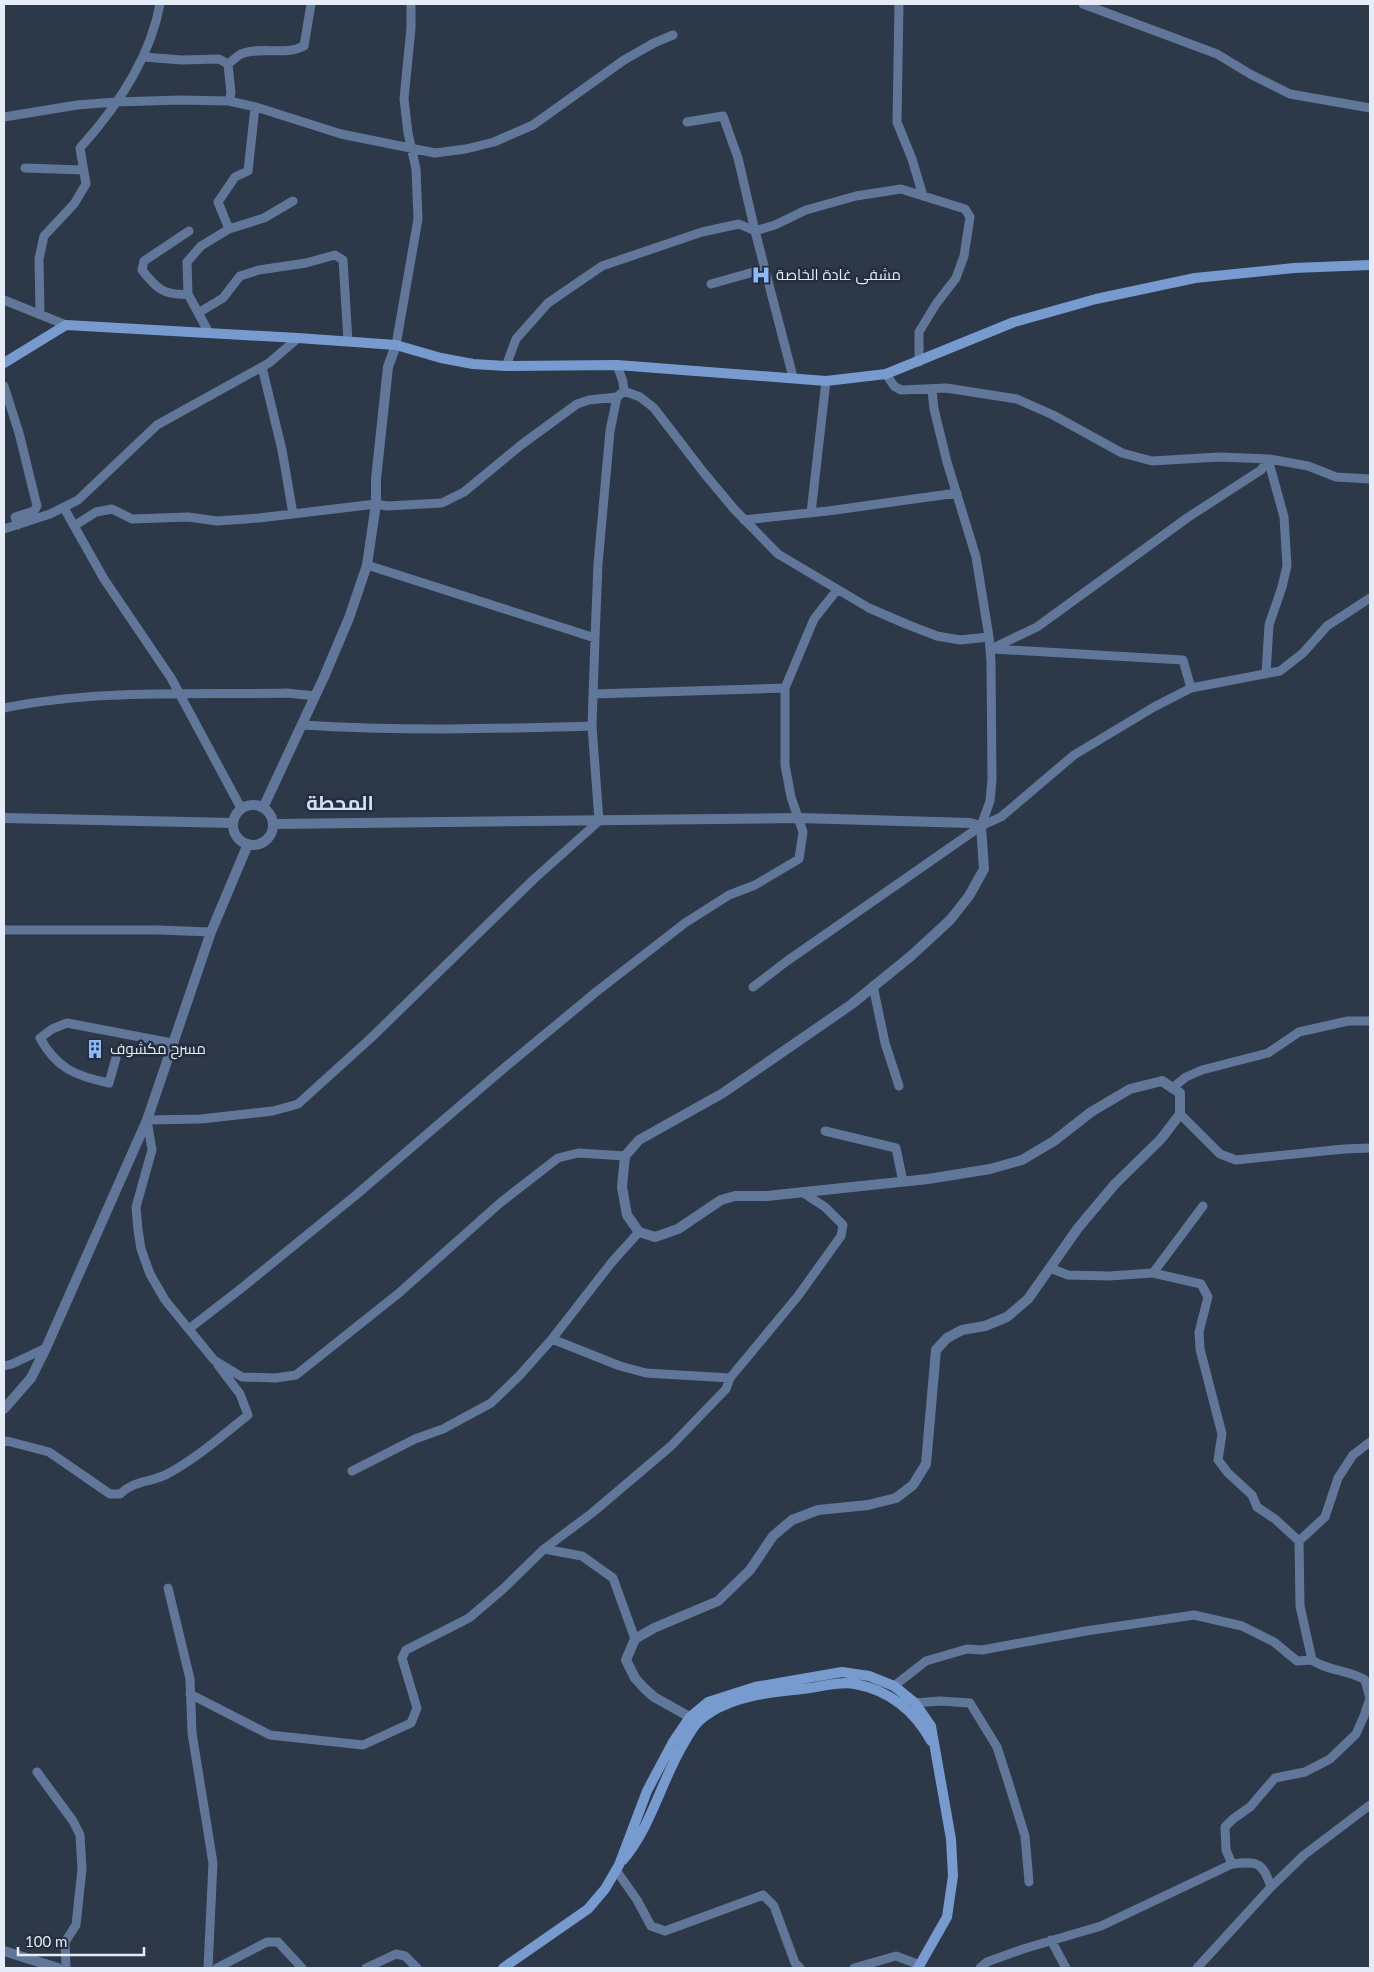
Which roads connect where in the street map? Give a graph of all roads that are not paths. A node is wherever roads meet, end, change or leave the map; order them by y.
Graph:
1 (160, 4) edge
2 (311, 4) edge
3 (410, 4) edge
4 (898, 4) edge
5 (1082, 4) edge
6 (673, 35) dead end
7 (144, 57) junction
8 (228, 64) junction
9 (229, 100) junction
10 (116, 102) junction
11 (256, 107) junction
12 (1370, 108) edge
13 (4, 117) edge
14 (687, 122) dead end
15 (412, 147) junction
16 (26, 168) dead end
17 (83, 170) junction
18 (923, 196) junction
19 (293, 201) dead end
20 (229, 229) junction
21 (755, 231) junction
22 (189, 232) dead end
23 (1370, 265) edge
24 (764, 270) junction
25 (710, 284) dead end
26 (188, 294) junction
27 (4, 300) edge
28 (198, 313) junction
29 (40, 314) junction
30 (66, 325) junction
31 (210, 333) junction
32 (298, 338) junction
33 (348, 342) junction
34 (396, 345) junction
35 (919, 362) junction
36 (4, 363) edge
37 (617, 365) junction
38 (506, 366) junction
39 (262, 367) junction
40 (886, 374) junction
41 (793, 378) junction
42 (826, 381) junction
43 (4, 386) edge
44 (624, 390) junction
45 (932, 390) junction
46 (617, 397) junction
47 (1268, 459) junction
48 (1370, 479) edge
49 (957, 493) junction
50 (376, 504) junction
51 (64, 508) junction
52 (811, 513) junction
53 (293, 514) junction
54 (744, 520) junction
55 (18, 525) junction
56 (74, 526) junction
57 (4, 529) edge
58 (367, 565) junction
59 (837, 590) junction
60 (1370, 598) edge
61 (989, 637) junction
62 (595, 638) junction
63 (991, 649) junction
64 (1266, 674) junction
65 (784, 688) junction
66 (1191, 688) junction
67 (178, 694) junction
68 (593, 694) junction
69 (315, 696) junction
70 (4, 708) edge
71 (302, 725) junction
72 (592, 726) junction
73 (241, 808) junction
74 (263, 808) junction
75 (4, 818) edge
76 (800, 818) junction
77 (599, 821) junction
78 (232, 823) junction
79 (272, 824) junction
80 (981, 826) junction
81 (248, 844) junction
82 (4, 930) edge
83 (211, 932) junction
84 (873, 986) junction
85 (753, 987) dead end
86 (1370, 1021) edge
87 (172, 1043) junction
88 (116, 1058) dead end
89 (899, 1086) dead end
90 (1172, 1088) junction
91 (1180, 1114) junction
92 (147, 1120) junction
93 (825, 1131) dead end
94 (1370, 1148) edge
95 (624, 1156) junction
96 (903, 1182) junction
97 (802, 1192) junction
98 (1203, 1206) dead end
99 (639, 1232) junction
100 (1050, 1268) junction
101 (1154, 1272) junction
102 (190, 1328) junction
103 (552, 1339) junction
104 (46, 1348) junction
105 (214, 1360) junction
106 (4, 1366) edge
107 (730, 1378) junction
108 (4, 1409) edge
109 (4, 1442) edge
110 (1370, 1442) edge
111 (352, 1470) dead end
112 (1299, 1541) junction
113 (544, 1549) junction
114 (168, 1588) dead end
115 (635, 1639) junction
116 (1312, 1660) junction
117 (894, 1686) junction
118 (190, 1694) junction
119 (915, 1703) junction
120 (695, 1719) junction
121 (936, 1750) junction
122 (37, 1772) dead end
123 (1370, 1805) edge
124 (1232, 1864) junction
125 (617, 1868) junction
126 (1029, 1882) dead end
127 (1271, 1887) junction
128 (1051, 1940) junction
129 (4, 1951) edge
130 (919, 1967) edge
131 (58, 1968) edge
132 (66, 1968) edge
133 (208, 1968) edge
134 (217, 1968) edge
135 (302, 1968) edge
136 (366, 1968) edge
137 (417, 1968) edge
138 (503, 1968) edge
139 (800, 1968) edge
140 (854, 1968) edge
141 (980, 1968) edge
142 (1066, 1968) edge
143 (1197, 1968) edge

1 - 7 street
2 - 8 street
3 - 15 street
4 - 18 street
5 - 12 street
6 - 15 street
7 - 8 street
7 - 10 street
8 - 9 street
9 - 10 street
9 - 11 street
10 - 13 street
10 - 17 street
11 - 15 street
11 - 20 street
14 - 21 street
15 - 34 street
16 - 17 street
17 - 29 street
18 - 21 street
18 - 35 street
19 - 20 street
20 - 26 street
21 - 24 street
21 - 38 street
22 - 26 street
23 - 35 main road
24 - 25 street
24 - 41 street
26 - 28 street
27 - 29 street
28 - 31 street
28 - 33 street
29 - 30 street
30 - 31 main road
30 - 36 main road
31 - 32 main road
32 - 33 main road
32 - 39 street
33 - 34 main road
34 - 38 main road
34 - 50 street
35 - 40 main road
37 - 38 main road
37 - 41 main road
37 - 44 street
39 - 51 street
39 - 53 street
40 - 42 main road
40 - 45 street
41 - 42 main road
42 - 52 street
43 - 55 street
44 - 46 street
44 - 54 street
45 - 47 street
45 - 49 street
46 - 50 street
46 - 62 street
47 - 48 street
47 - 63 street
47 - 64 street
49 - 52 street
49 - 61 street
50 - 53 street
50 - 58 street
51 - 55 street
51 - 56 street
52 - 54 street
53 - 56 street
54 - 59 street
55 - 57 street
56 - 67 street
58 - 62 street
58 - 69 street
59 - 61 street
59 - 65 street
60 - 64 street
61 - 63 street
62 - 68 street
63 - 66 street
63 - 80 street
64 - 66 street
65 - 68 street
65 - 76 street
66 - 80 street
67 - 69 street
67 - 70 street
67 - 73 street
68 - 72 street
69 - 71 street
71 - 72 street
71 - 74 street
72 - 77 street
73 - 74 street
73 - 78 street
74 - 79 street
75 - 78 street
76 - 77 street
76 - 80 street
76 - 102 street
77 - 79 street
77 - 92 street
78 - 81 street
79 - 81 street
80 - 84 street
80 - 85 street
81 - 83 street
82 - 83 street
83 - 87 street
84 - 89 street
84 - 95 street
86 - 90 street
87 - 88 street
87 - 92 street
90 - 91 street
90 - 96 street
91 - 94 street
91 - 100 street
92 - 102 street
92 - 104 street
93 - 96 street
95 - 99 street
95 - 105 street
96 - 97 street
97 - 99 street
97 - 107 street
98 - 101 street
99 - 103 street
100 - 101 street
100 - 115 street
101 - 112 street
102 - 105 street
103 - 107 street
103 - 111 street
104 - 106 street
104 - 108 street
105 - 109 street
107 - 113 street
110 - 112 street
112 - 116 street
113 - 115 street
113 - 118 street
114 - 118 street
115 - 120 street
116 - 117 street
116 - 124 street
117 - 119 main road
117 - 120 main road
118 - 133 street
119 - 121 main road
119 - 126 street
120 - 121 main road
120 - 125 main road
121 - 130 main road
122 - 132 street
123 - 127 street
124 - 127 street
124 - 128 street
125 - 138 main road
125 - 139 street
127 - 143 street
128 - 141 street
128 - 142 street
129 - 131 street
130 - 140 street
134 - 135 street
136 - 137 street

